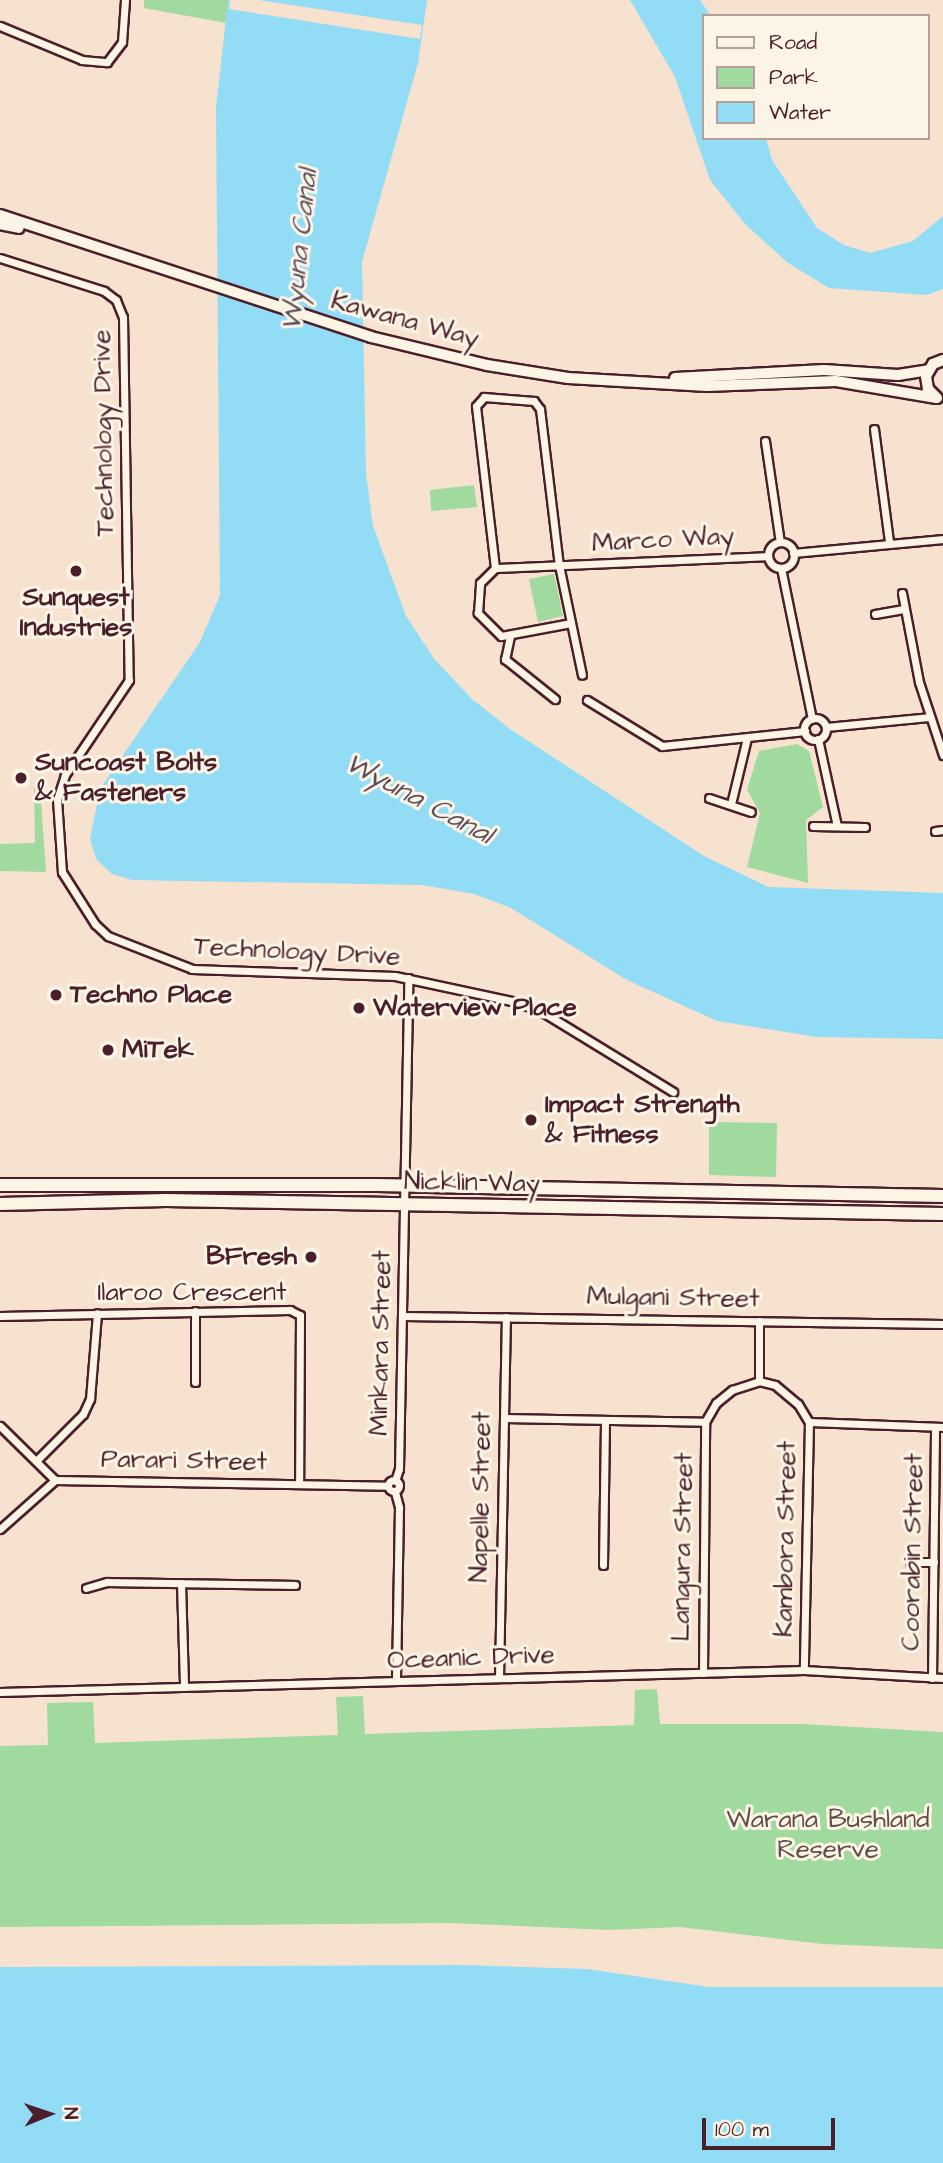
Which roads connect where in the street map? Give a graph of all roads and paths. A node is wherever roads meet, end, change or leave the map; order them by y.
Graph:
1 (125, 0) edge
2 (0, 26) edge
3 (0, 215) edge
4 (0, 223) edge
5 (63, 238) junction
6 (0, 258) edge
7 (943, 359) edge
8 (929, 370) junction
9 (620, 381) junction
10 (940, 399) edge
11 (874, 429) dead end
12 (765, 441) dead end
13 (943, 539) edge
14 (780, 542) junction
15 (889, 542) junction
16 (793, 553) junction
17 (768, 556) junction
18 (559, 565) junction
19 (495, 568) junction
20 (781, 568) junction
21 (902, 593) dead end
22 (904, 609) junction
23 (875, 614) dead end
24 (571, 623) junction
25 (510, 636) junction
26 (582, 675) dead end
27 (555, 699) dead end
28 (587, 700) dead end
29 (929, 717) junction
30 (812, 719) junction
31 (826, 727) junction
32 (805, 731) junction
33 (747, 738) junction
34 (818, 739) junction
35 (943, 755) edge
36 (709, 798) dead end
37 (731, 804) junction
38 (751, 812) dead end
39 (813, 826) dead end
40 (836, 826) junction
41 (865, 827) dead end
42 (408, 978) junction
43 (673, 1092) dead end
44 (0, 1185) edge
45 (405, 1186) junction
46 (943, 1196) edge
47 (0, 1204) edge
48 (405, 1205) junction
49 (943, 1214) edge
50 (195, 1311) junction
51 (97, 1313) junction
52 (0, 1315) edge
53 (402, 1316) junction
54 (506, 1317) junction
55 (759, 1321) junction
56 (943, 1324) edge
57 (759, 1381) junction
58 (195, 1382) dead end
59 (504, 1418) junction
60 (605, 1420) junction
61 (705, 1422) junction
62 (809, 1422) junction
63 (0, 1426) edge
64 (939, 1427) edge
65 (37, 1460) junction
66 (55, 1480) junction
67 (299, 1483) junction
68 (393, 1486) junction
69 (0, 1529) edge
70 (910, 1562) dead end
71 (934, 1562) junction
72 (603, 1565) dead end
73 (181, 1583) junction
74 (296, 1585) dead end
75 (86, 1588) dead end
76 (804, 1670) junction
77 (703, 1673) junction
78 (499, 1678) junction
79 (932, 1678) junction
80 (943, 1678) edge
81 (396, 1681) junction
82 (184, 1687) junction
83 (0, 1692) edge

1 - 2 street
3 - 5 main road, Kawana Way
4 - 5 main road, Kawana Way
5 - 9 main road, Kawana Way
6 - 42 street, Technology Drive
7 - 8 main road
8 - 9 main road, Kawana Way
8 - 10 main road
9 - 10 main road, Kawana Way
11 - 15 street
12 - 14 street
13 - 15 street
14 - 16 street
14 - 17 street
15 - 16 street
16 - 20 street
17 - 18 street, Marco Way
17 - 20 street
18 - 19 street, Marco Way
18 - 19 street, Marco Way
18 - 24 street
19 - 25 street
20 - 30 street
21 - 22 street
22 - 23 street
22 - 29 street
24 - 25 street
24 - 26 street
25 - 27 street
28 - 33 street
29 - 31 street
29 - 35 street
30 - 31 street
30 - 32 street
31 - 34 street
32 - 33 street
32 - 34 street
33 - 37 street
34 - 40 street
36 - 37 street
37 - 38 street
39 - 40 street
40 - 41 street
42 - 43 street, Technology Drive
42 - 45 street, Minkara Street
44 - 45 highway, Nicklin Way
45 - 46 highway, Nicklin Way
45 - 48 street, Minkara Street
47 - 48 highway, Nicklin Way
48 - 49 highway, Nicklin Way
48 - 53 street, Minkara Street
50 - 51 street, Ilaroo Crescent
50 - 58 street
50 - 67 street, Ilaroo Crescent
51 - 52 street, Ilaroo Crescent
51 - 65 street
53 - 54 street, Mulgani Street
53 - 68 street, Minkara Street
54 - 55 street, Mulgani Street
54 - 59 street, Napelle Street
55 - 56 street, Mulgani Street
55 - 57 street
57 - 61 street
57 - 62 street, Kambora Street
59 - 60 street
59 - 78 street, Napelle Street
60 - 61 street
60 - 72 street
61 - 77 street, Langura Street
62 - 64 street
62 - 76 street, Kambora Street
63 - 65 street
64 - 71 street, Coorabin Street
65 - 66 street
66 - 67 street, Parari Street
66 - 69 street
67 - 68 street, Parari Street
68 - 81 street, Minkara Street
70 - 71 street
71 - 79 street, Coorabin Street
73 - 74 street
73 - 75 street
73 - 82 street
76 - 77 street, Oceanic Drive
76 - 79 street, Oceanic Drive
77 - 78 street, Oceanic Drive
78 - 81 street, Oceanic Drive
79 - 80 street, Oceanic Drive
81 - 82 street, Oceanic Drive
82 - 83 street, Oceanic Drive

